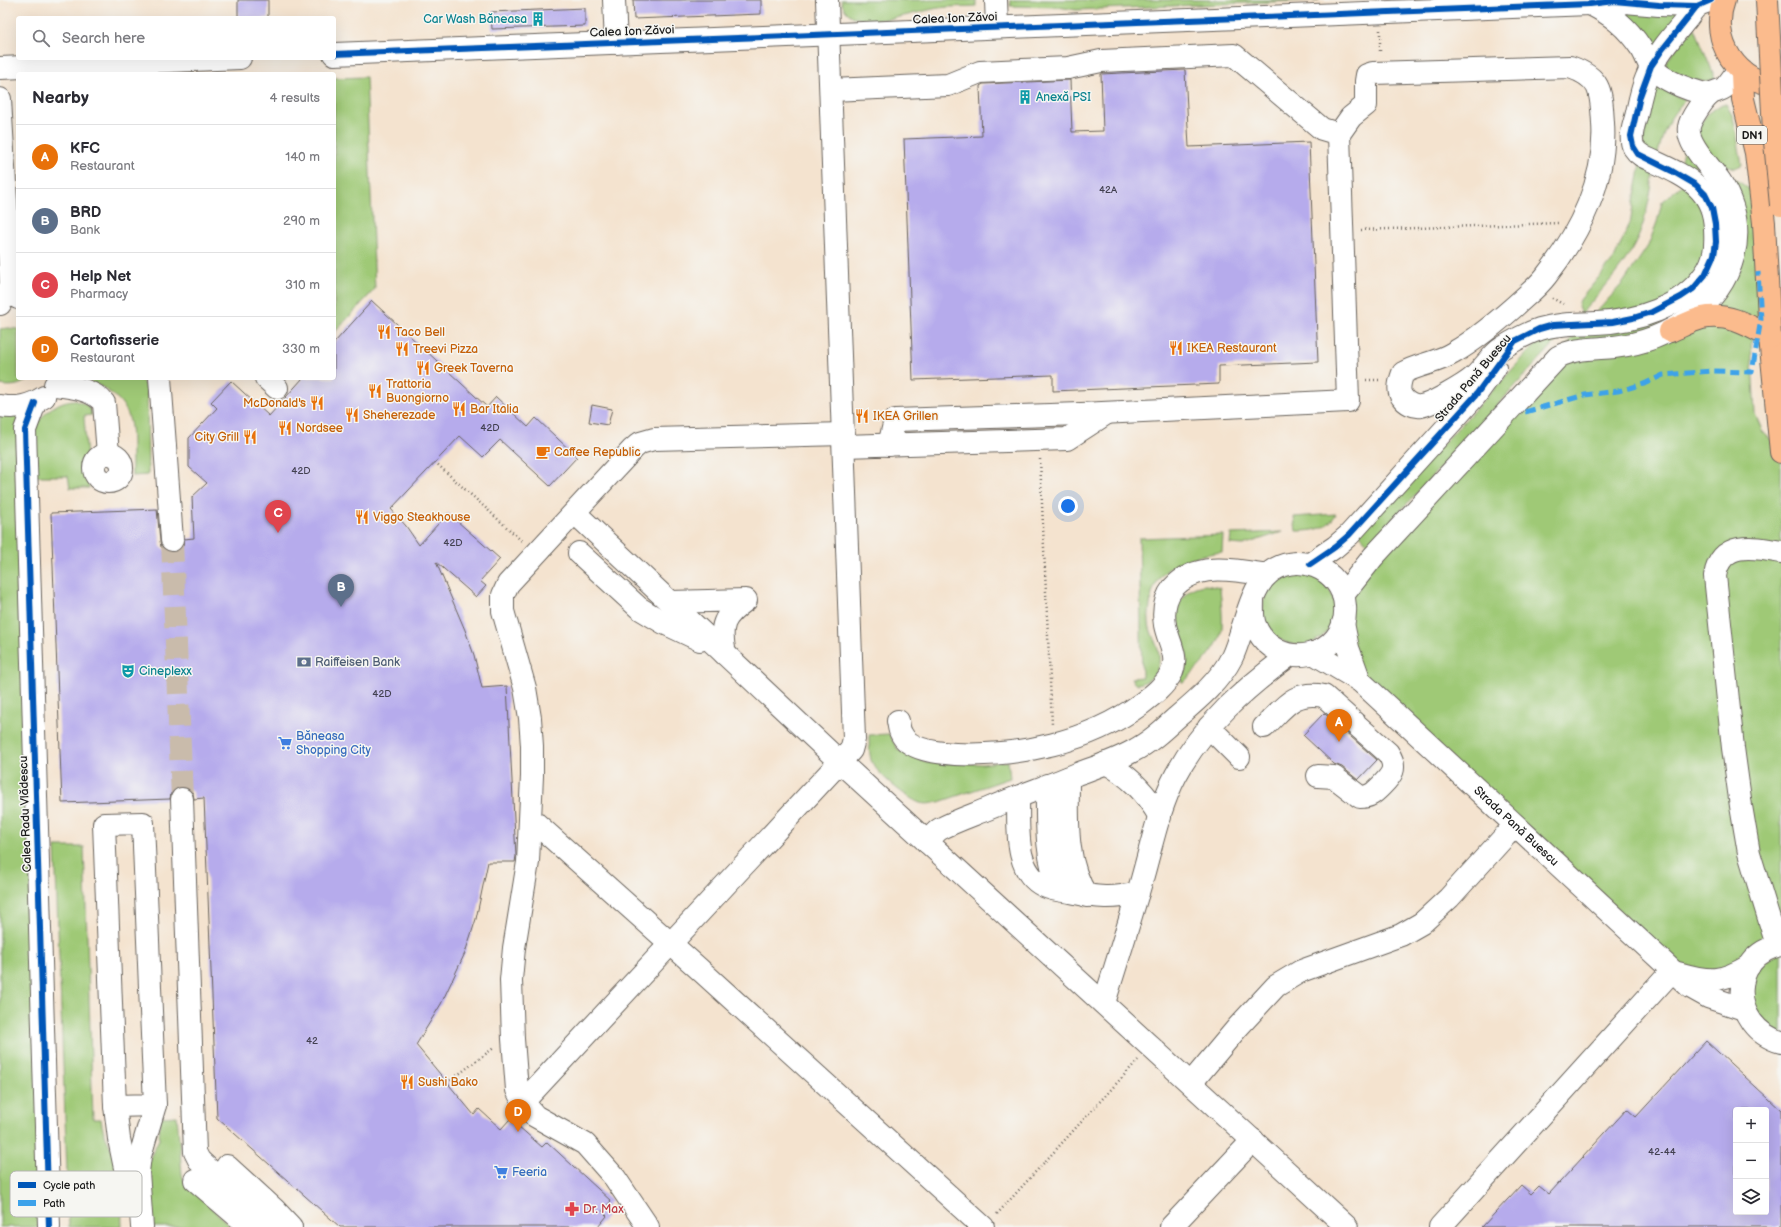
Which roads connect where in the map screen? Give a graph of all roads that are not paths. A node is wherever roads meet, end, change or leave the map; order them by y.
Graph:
1 (614, 0) edge
2 (827, 0) edge
3 (996, 0) edge
4 (1724, 0) edge
5 (1767, 0) edge
6 (1704, 3) edge
7 (1590, 4) junction
8 (997, 27) junction
9 (828, 34) junction
10 (616, 43) junction
11 (336, 54) edge
12 (192, 60) edge
13 (1651, 66) junction
14 (0, 68) edge
15 (1731, 83) junction
16 (1781, 85) edge
17 (831, 90) junction
18 (0, 99) edge
19 (1339, 134) junction
20 (1781, 205) edge
21 (14, 247) edge
22 (10, 296) edge
23 (16, 312) edge
24 (0, 313) edge
25 (1670, 331) junction
26 (1770, 337) junction
27 (1515, 341) junction
28 (160, 380) edge
29 (175, 380) edge
30 (57, 381) edge
31 (35, 403) junction
32 (177, 403) dead end
33 (4, 406) edge
34 (25, 430) junction
35 (844, 440) junction
36 (1781, 452) edge
37 (108, 454) dead end
38 (574, 513) junction
39 (172, 540) tunnel mouth
40 (1781, 552) edge
41 (1310, 564) junction
42 (1267, 575) junction
43 (1343, 595) junction
44 (1253, 600) junction
45 (670, 602) junction
46 (1343, 623) junction
47 (693, 624) junction
48 (1313, 653) junction
49 (725, 654) junction
50 (1290, 655) junction
51 (1360, 681) junction
52 (898, 721) dead end
53 (1209, 727) junction
54 (1264, 727) dead end
55 (1239, 757) dead end
56 (840, 762) junction
57 (1106, 763) junction
58 (1318, 776) dead end
59 (1068, 778) junction
60 (1047, 786) junction
61 (1018, 797) junction
62 (182, 799) tunnel mouth
63 (1160, 817) junction
64 (531, 819) junction
65 (1515, 825) junction
66 (927, 842) junction
67 (1060, 890) junction
68 (1138, 893) junction
69 (1087, 896) junction
70 (670, 944) junction
71 (1779, 945) edge
72 (1749, 966) junction
73 (1672, 971) junction
74 (1104, 1003) junction
75 (1744, 1009) junction
76 (1781, 1042) edge
77 (1191, 1084) junction
78 (522, 1102) junction
79 (155, 1105) junction
80 (115, 1106) junction
81 (1253, 1140) junction
82 (217, 1157) dead end
83 (47, 1171) edge
84 (126, 1171) edge
85 (139, 1171) edge
86 (194, 1180) dead end
87 (49, 1217) edge
88 (142, 1217) edge
89 (988, 1222) edge
90 (49, 1227) edge
91 (142, 1227) edge
92 (250, 1227) edge
93 (271, 1227) edge
94 (291, 1227) edge
95 (648, 1227) edge
96 (1171, 1227) edge
97 (1347, 1227) edge
98 (1440, 1227) edge

1 - 10 street
2 - 9 street
3 - 8 street
4 - 15 highway, DN1
5 - 20 highway, DN1, bridge
6 - 7 street, Calea Ion Zăvoi
6 - 13 street, Strada Pană Buescu
7 - 8 street, Calea Ion Zăvoi
7 - 13 street, Calea Ion Zăvoi
8 - 9 street, Calea Ion Zăvoi
9 - 10 street, Calea Ion Zăvoi
9 - 17 street
10 - 11 street, Calea Ion Zăvoi
12 - 14 street
13 - 15 street, Calea Ion Zăvoi
13 - 27 street, Strada Pană Buescu
15 - 16 highway, DN1
15 - 25 street
15 - 26 highway, DN1
17 - 19 street
17 - 35 street
18 - 21 street
19 - 27 street
19 - 35 street
21 - 22 street
23 - 24 street
25 - 26 highway
25 - 43 street
26 - 36 highway, DN1
27 - 41 street, Strada Pană Buescu
28 - 39 street
29 - 32 street
30 - 31 street
30 - 37 street
31 - 33 street
31 - 34 street, Calea Radu Vlădescu
33 - 34 street
34 - 83 street, Calea Radu Vlădescu
35 - 38 street
35 - 56 street
38 - 45 street
38 - 64 street
40 - 71 street
41 - 42 street
41 - 43 street
42 - 44 street
42 - 52 street
43 - 46 street
44 - 50 street
44 - 57 street
45 - 47 street
45 - 49 street
46 - 48 street
46 - 51 street, Strada Pană Buescu
47 - 49 street
47 - 49 street
48 - 50 street
48 - 51 street, Strada Pană Buescu
49 - 56 street
50 - 53 street
51 - 65 street, Strada Pană Buescu
53 - 55 street
53 - 63 street
54 - 58 street
56 - 66 street
56 - 70 street
57 - 59 street
57 - 63 street
59 - 60 street
59 - 69 street
60 - 61 street
60 - 67 street
61 - 66 street
61 - 67 street
62 - 93 street
63 - 68 street
64 - 70 street
64 - 78 street
65 - 73 street, Strada Pană Buescu
65 - 77 street
66 - 74 street
67 - 69 street
68 - 69 street
68 - 74 street
70 - 78 street
70 - 89 street
71 - 72 street
72 - 73 street, Strada Pană Buescu
72 - 75 street
73 - 75 street, Strada Pană Buescu
73 - 98 street
74 - 77 street
75 - 76 street
77 - 81 street
78 - 95 street
79 - 80 street
79 - 80 street
79 - 85 street
80 - 84 street
81 - 96 street
81 - 97 street
82 - 94 street
86 - 92 street
87 - 90 street, Calea Radu Vlădescu
88 - 91 street

